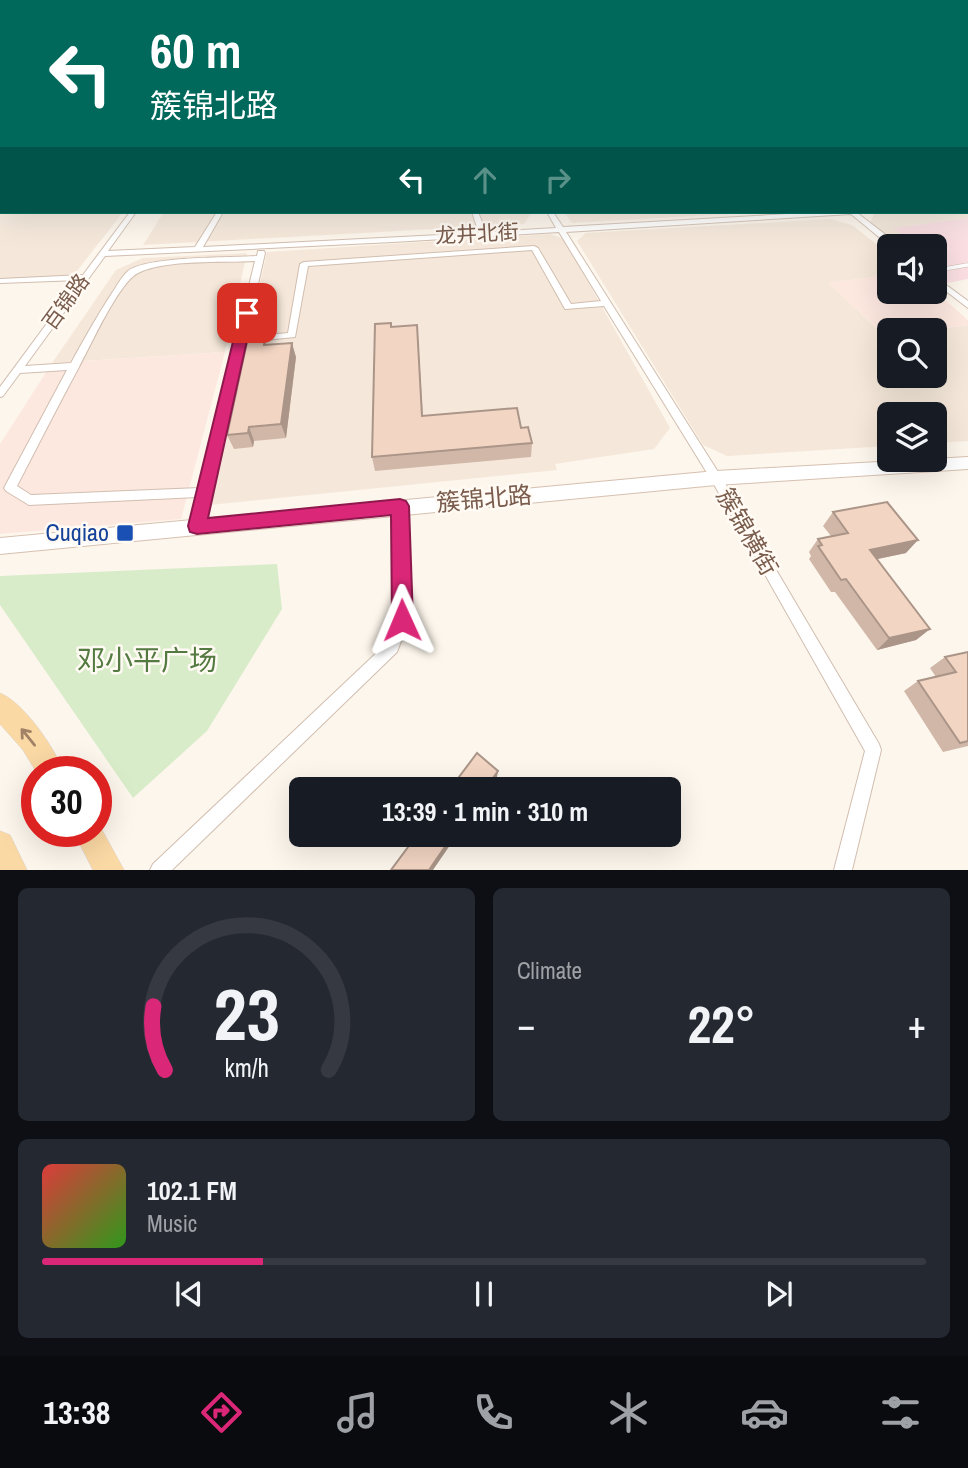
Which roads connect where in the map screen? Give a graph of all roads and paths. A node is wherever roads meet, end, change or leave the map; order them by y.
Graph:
1 (132, 214) edge
2 (219, 214) edge
3 (476, 214) edge
4 (551, 214) edge
5 (821, 214) edge
6 (855, 214) edge
7 (562, 230) junction
8 (484, 233) junction
9 (880, 234) edge
10 (393, 240) junction
11 (262, 246) junction
12 (198, 249) junction
13 (102, 254) junction
14 (260, 258) junction
15 (394, 258) junction
16 (967, 265) edge
17 (947, 268) edge
18 (84, 277) junction
19 (0, 281) edge
20 (947, 288) edge
21 (607, 303) junction
22 (968, 305) edge
23 (240, 340) junction
24 (75, 366) junction
25 (17, 370) junction
26 (0, 394) edge
27 (968, 463) edge
28 (716, 478) junction
29 (205, 492) junction
30 (400, 506) junction
31 (197, 526) junction
32 (0, 546) edge
33 (0, 705) edge
34 (41, 756) edge
35 (0, 845) edge
36 (96, 847) edge
37 (13, 870) edge
38 (110, 870) edge
39 (159, 870) edge
40 (843, 870) edge

1 - 13 street, 百锦路
2 - 12 street
3 - 8 street
4 - 7 street, 簇锦横街
5 - 7 street, 龙井北街
6 - 9 street
7 - 8 street, 龙井北街
7 - 21 street, 簇锦横街
8 - 10 street, 龙井北街
10 - 11 street, 龙井北街
10 - 15 street
11 - 12 street, 龙井北街
11 - 14 street
12 - 13 street, 龙井北街
13 - 18 street, 百锦路
14 - 23 street
14 - 24 street
15 - 21 street
15 - 23 street
16 - 17 lane
18 - 19 street
18 - 25 street, 百锦路
20 - 22 street
21 - 28 street, 簇锦横街
23 - 29 street
24 - 25 street
24 - 29 street
25 - 26 street, 百锦路
27 - 28 street, 簇锦北路
28 - 30 street, 簇锦北路
28 - 40 street, 簇锦横街
29 - 31 street
30 - 31 street, 簇锦北路
30 - 39 street
31 - 32 street, 簇锦北路
34 -> 33 main road
35 - 37 main road
36 - 38 main road

